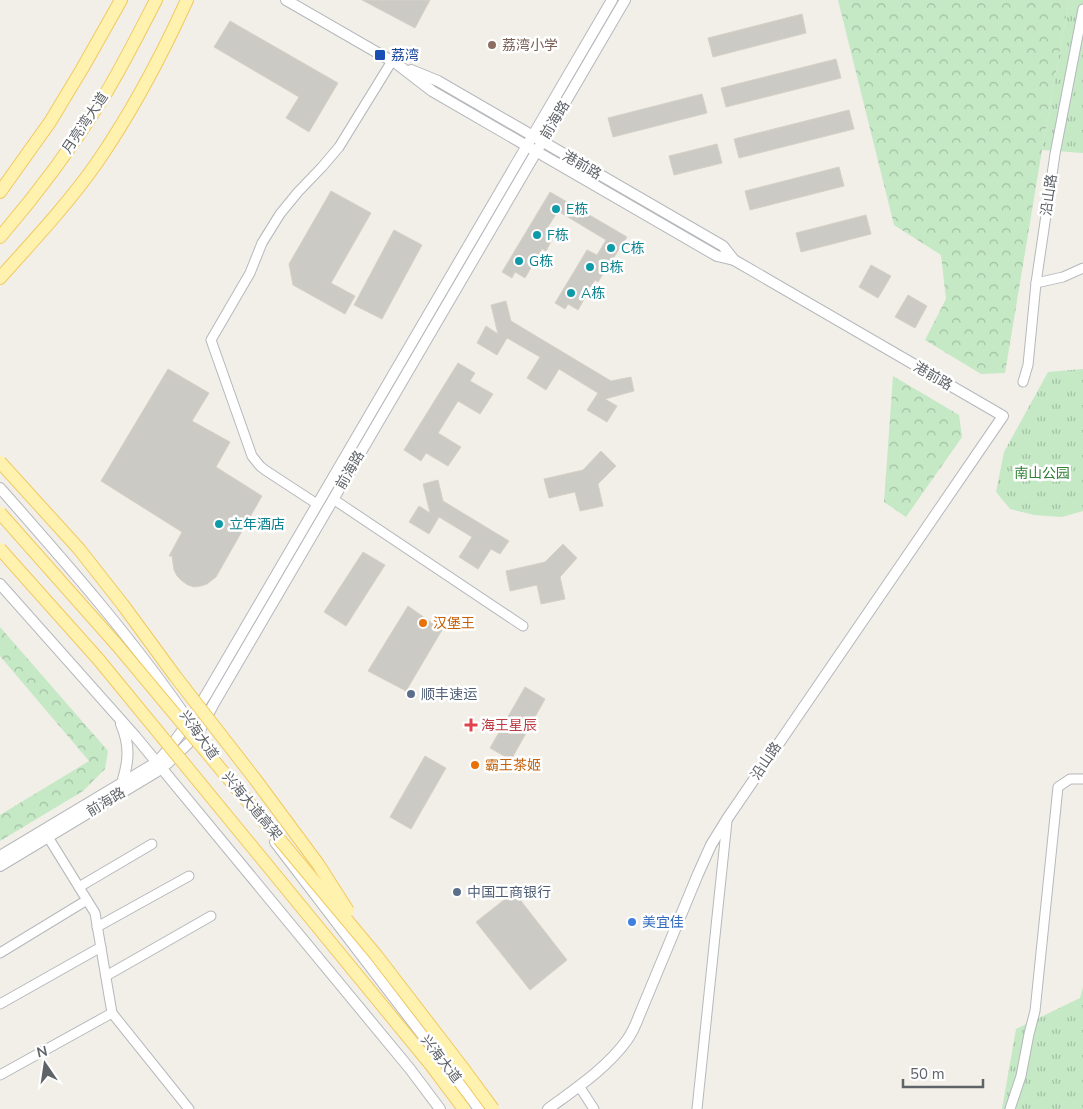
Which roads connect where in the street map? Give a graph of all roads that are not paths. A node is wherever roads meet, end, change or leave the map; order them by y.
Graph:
1 (122, 0) edge
2 (156, 0) edge
3 (187, 0) edge
4 (286, 0) edge
5 (612, 0) edge
6 (625, 0) edge
7 (1083, 9) edge
8 (395, 63) junction
9 (532, 136) junction
10 (542, 142) junction
11 (526, 146) junction
12 (536, 152) junction
13 (0, 192) edge
14 (0, 236) edge
15 (734, 260) junction
16 (1083, 268) edge
17 (0, 278) edge
18 (1036, 283) junction
19 (1022, 382) dead end
20 (1003, 416) joint
21 (0, 462) edge
22 (0, 488) edge
23 (333, 499) junction
24 (317, 504) junction
25 (0, 513) edge
26 (0, 549) edge
27 (0, 584) edge
28 (524, 626) dead end
29 (118, 716) junction
30 (189, 721) junction
31 (198, 734) junction
32 (159, 765) junction
33 (1083, 780) edge
34 (122, 783) junction
35 (727, 818) junction
36 (48, 837) junction
37 (152, 844) dead end
38 (0, 856) edge
39 (0, 866) edge
40 (188, 876) dead end
41 (78, 887) junction
42 (86, 900) junction
43 (211, 916) dead end
44 (97, 927) junction
45 (100, 946) junction
46 (0, 953) edge
47 (376, 955) junction
48 (106, 976) junction
49 (0, 1004) edge
50 (112, 1014) junction
51 (0, 1075) edge
52 (579, 1086) junction
53 (189, 1109) edge
54 (440, 1109) edge
55 (464, 1109) edge
56 (479, 1109) edge
57 (493, 1109) edge
58 (548, 1109) edge
59 (594, 1109) edge
60 (697, 1109) edge
61 (1010, 1109) edge

1 - 13 main road
2 - 14 main road, 月亮湾大道
3 - 17 main road
4 - 8 street, 港前路
5 - 9 street, 前海路
6 - 10 street, 前海路
7 - 18 street, 沿山路
8 - 9 street, 港前路
8 - 11 street, 港前路
8 - 24 street
9 - 10 street, 港前路
9 - 11 street, 前海路
10 - 12 street, 前海路
10 - 15 street, 港前路
11 - 12 street, 港前路
11 - 24 street, 前海路
12 - 15 street, 港前路
12 - 23 street, 前海路
15 - 20 street, 港前路
16 - 18 street
18 - 19 street, 沿山路
20 - 35 street, 沿山路
21 - 47 main road, bridge
22 - 30 street, 兴海大道
23 - 28 street
23 - 31 street, 前海路
24 - 30 street, 前海路
25 - 47 main road, 兴海大道高架, bridge
26 - 55 main road, 兴海大道高架, bridge
27 - 29 street
29 - 32 street
29 - 34 street
30 - 31 street, 兴海大道
30 - 32 street, 前海路
31 - 32 street, 前海路
31 - 56 street, 兴海大道
32 - 34 street, 前海路
32 - 36 street, 前海路
32 - 54 street
33 - 61 street
34 - 38 street, 前海路
35 - 52 street, 沿山路
35 - 60 street
36 - 39 street, 前海路
36 - 41 street
37 - 41 street
40 - 44 street
41 - 42 street
42 - 44 street
42 - 46 street
43 - 48 street
44 - 45 street
45 - 48 street
45 - 49 street
47 - 57 main road, 兴海大道高架, bridge
48 - 50 street
50 - 51 street
50 - 53 street
52 - 58 street, 沿山路
52 - 59 street

